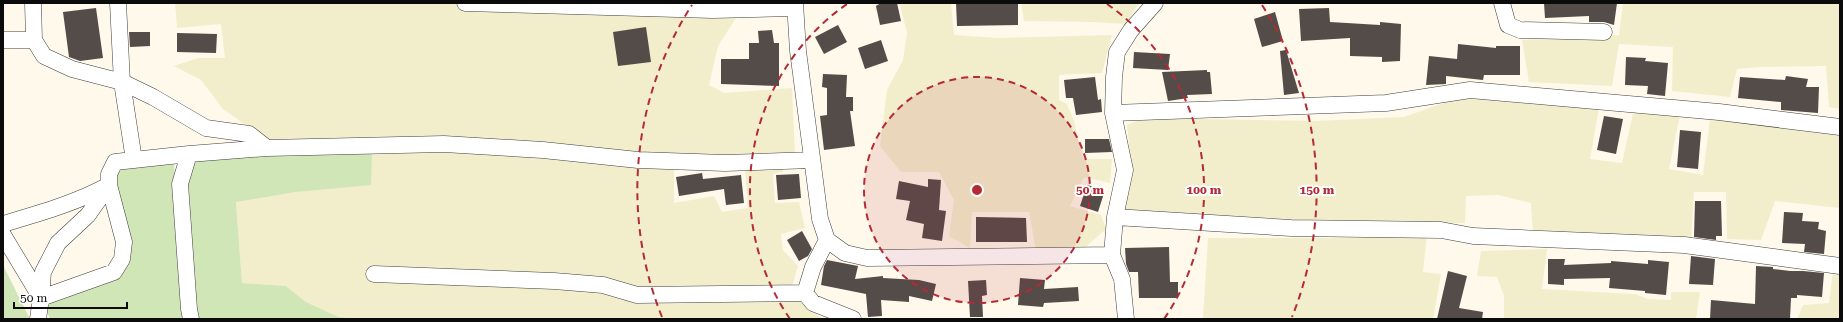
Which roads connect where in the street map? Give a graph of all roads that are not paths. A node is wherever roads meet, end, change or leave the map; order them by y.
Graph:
1 (33, 3) edge
2 (118, 3) edge
3 (465, 3) edge
4 (1155, 3) edge
5 (1502, 3) edge
6 (795, 6) edge
7 (1604, 32) dead end
8 (3, 40) edge
9 (34, 40) junction
10 (122, 82) junction
11 (1113, 113) junction
12 (1840, 127) edge
13 (267, 148) junction
14 (189, 154) junction
15 (134, 160) junction
16 (812, 160) junction
17 (109, 185) junction
18 (1115, 217) junction
19 (3, 224) edge
20 (3, 235) edge
21 (828, 240) junction
22 (1112, 255) junction
23 (1840, 266) edge
24 (374, 274) dead end
25 (805, 292) junction
26 (41, 298) junction
27 (38, 319) edge
28 (191, 319) edge
29 (853, 319) edge
30 (1126, 319) edge

1 - 9 street
2 - 10 street
3 - 6 street
4 - 11 street
5 - 7 street
6 - 16 street
8 - 9 street
9 - 10 street
10 - 13 street
10 - 15 street
11 - 12 street
11 - 18 street
13 - 14 street
13 - 16 street
14 - 15 street
14 - 28 street
15 - 17 street
16 - 21 street
17 - 19 street
17 - 26 street
17 - 26 street
18 - 22 street
18 - 23 street
20 - 26 street
21 - 22 street
21 - 25 street
22 - 30 street
24 - 25 street
25 - 29 street
26 - 27 street

